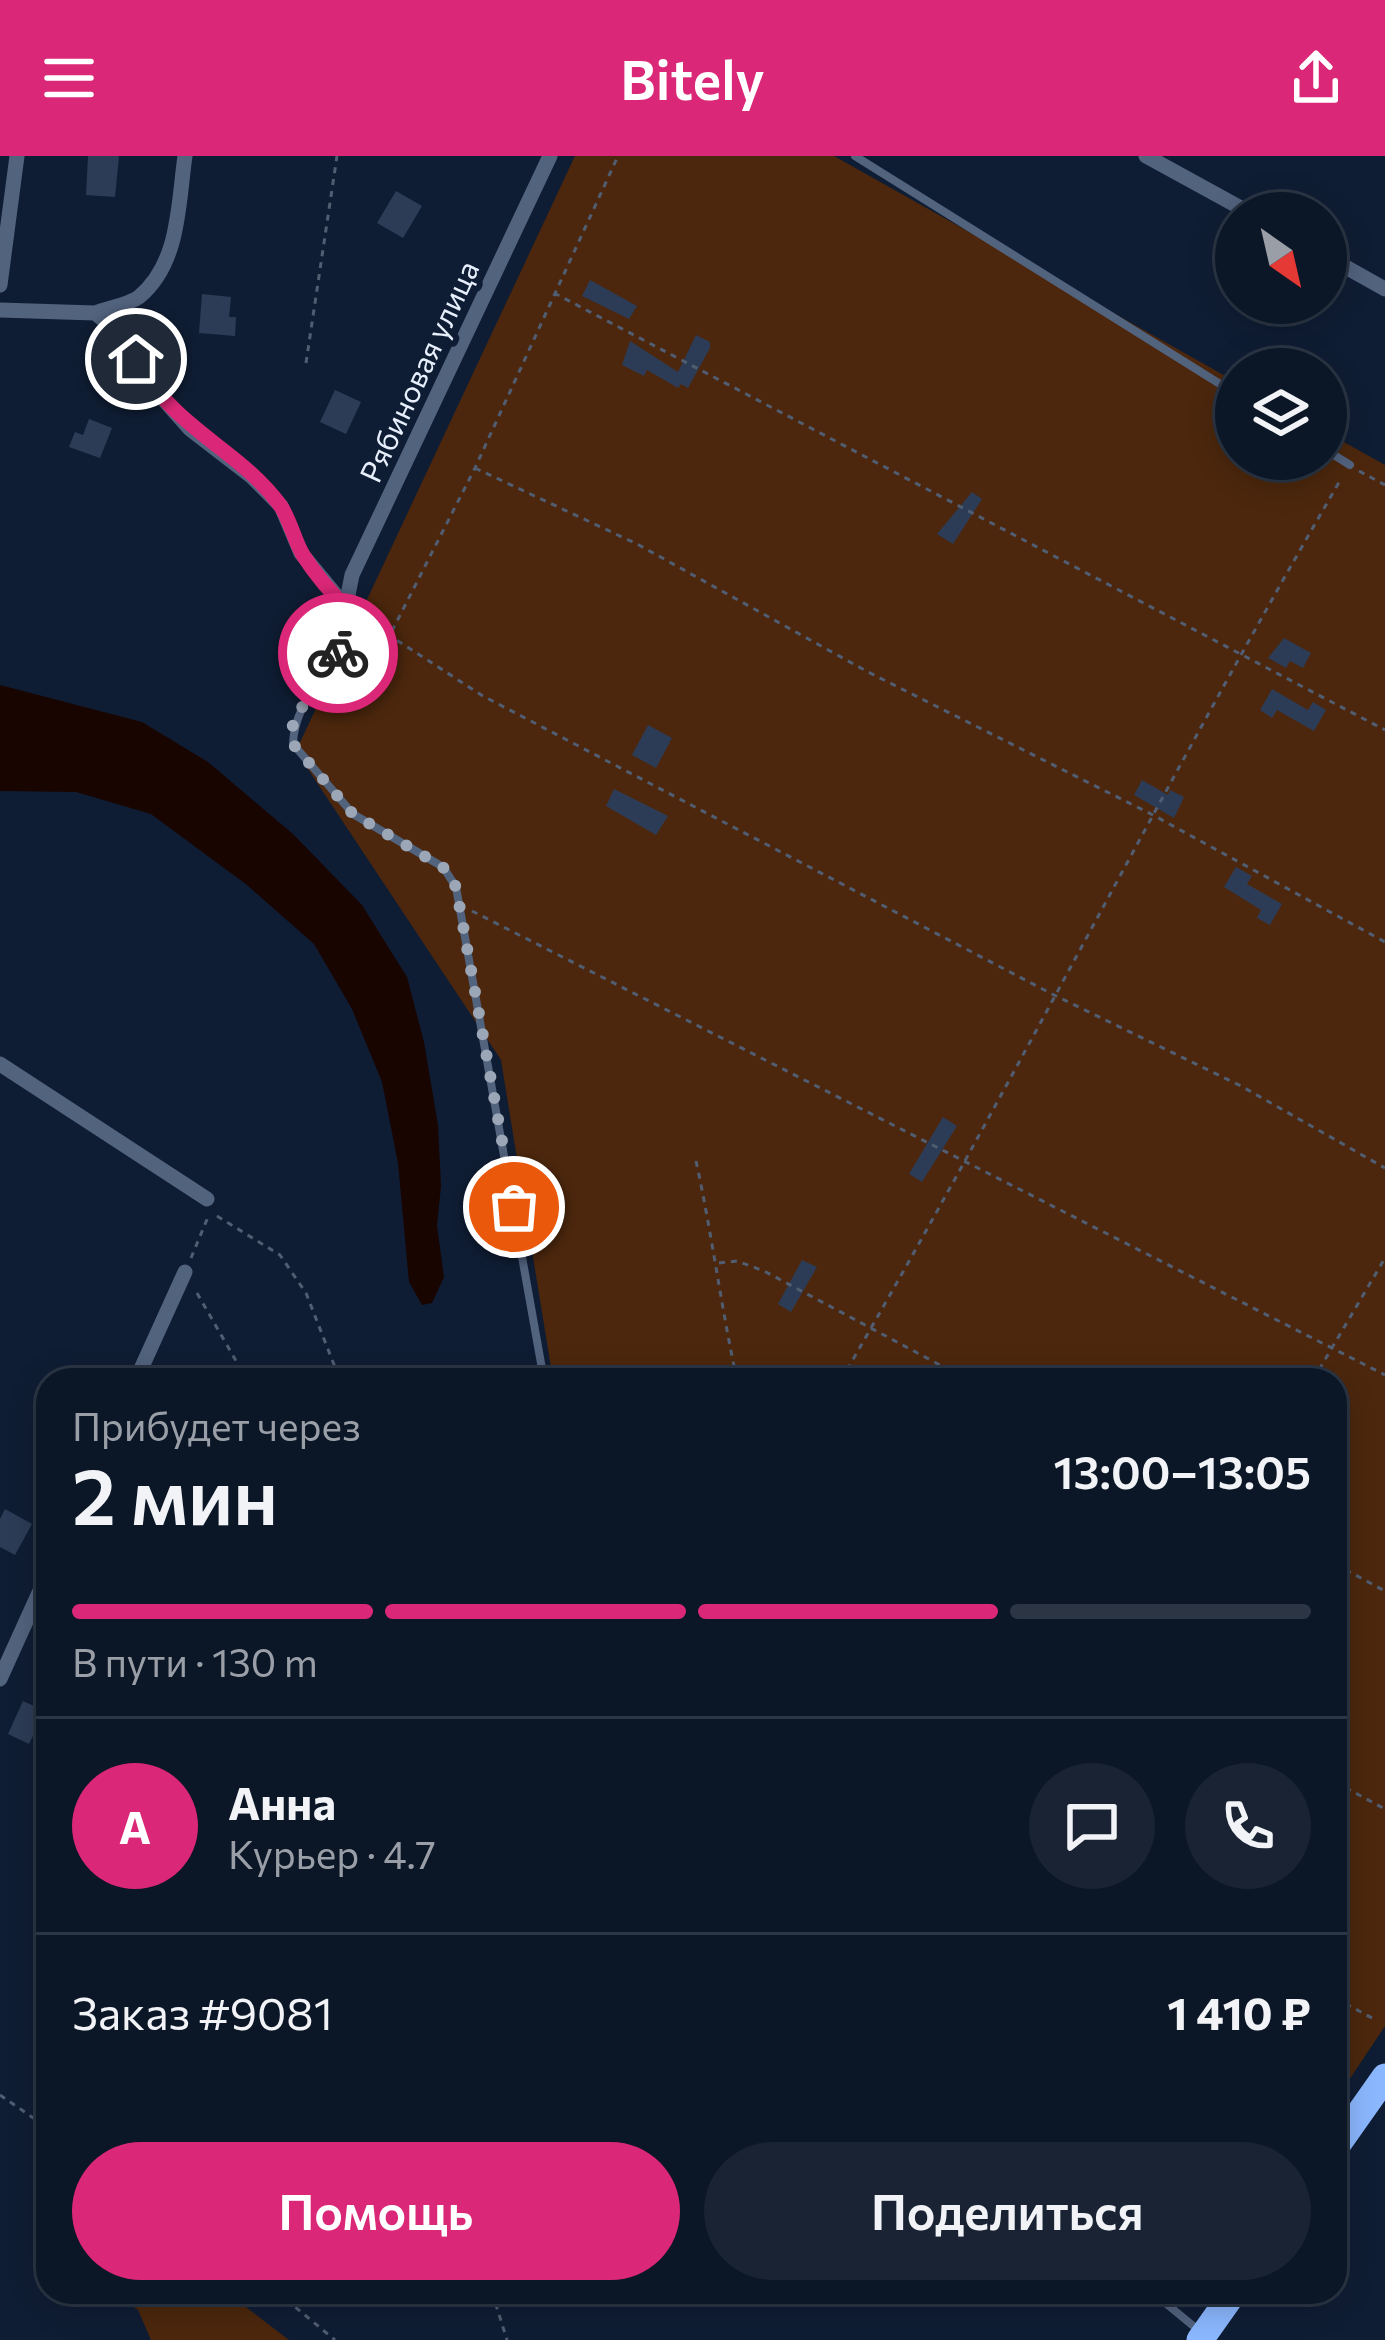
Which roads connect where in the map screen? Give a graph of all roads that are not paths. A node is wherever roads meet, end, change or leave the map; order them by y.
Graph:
1 (16, 156) edge
2 (184, 156) edge
3 (550, 156) edge
4 (855, 156) edge
5 (1146, 156) edge
6 (1215, 194) edge
7 (1347, 268) edge
8 (0, 285) edge
9 (1385, 289) edge
10 (0, 310) edge
11 (95, 313) junction
12 (1215, 381) edge
13 (351, 613) junction
14 (0, 1064) edge
15 (207, 1199) road end
16 (185, 1272) road end
17 (141, 1368) edge
18 (542, 1368) edge
19 (36, 1599) edge
20 (0, 1678) edge
21 (1385, 2077) edge
22 (1347, 2131) edge
23 (1165, 2304) edge
24 (1225, 2304) edge
25 (1202, 2337) edge

1 - 8 street
2 - 11 street
3 - 13 street, Рябиновая улица
4 - 12 lane
5 - 6 street
7 - 9 street
10 - 11 street
11 - 13 street
13 - 18 lane
14 - 15 street
16 - 17 street
19 - 20 street
21 - 22 highway
23 - 25 lane
24 - 25 highway

